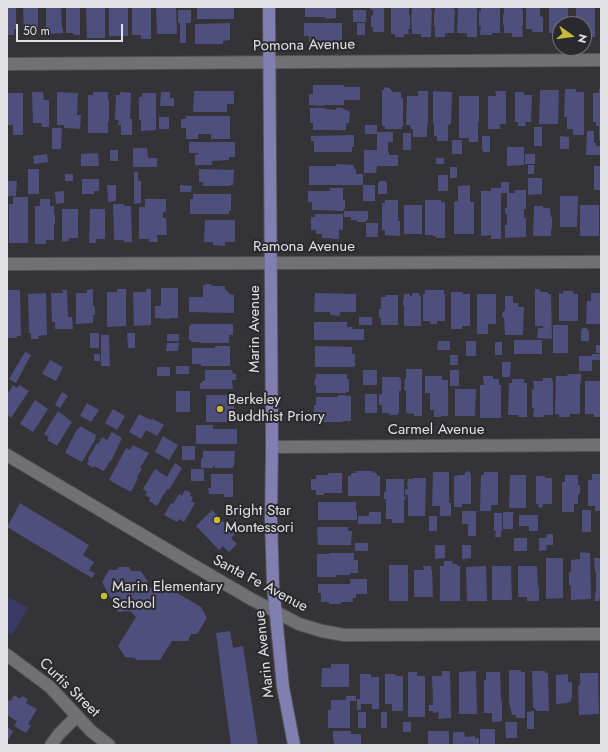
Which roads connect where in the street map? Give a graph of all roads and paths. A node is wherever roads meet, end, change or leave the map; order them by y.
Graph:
1 (269, 7) edge
2 (601, 60) edge
3 (269, 62) junction
4 (7, 64) edge
5 (601, 262) edge
6 (271, 263) junction
7 (7, 264) edge
8 (601, 445) edge
9 (272, 447) junction
10 (7, 455) edge
11 (276, 612) junction
12 (601, 634) edge
13 (7, 655) edge
14 (77, 716) junction
15 (51, 745) edge
16 (109, 745) edge
17 (294, 745) edge

1 - 3 main road, Marin Avenue
2 - 3 street, Pomona Avenue
3 - 4 street, Pomona Avenue
3 - 6 main road, Marin Avenue
5 - 6 street, Ramona Avenue
6 - 7 street, Ramona Avenue
6 - 9 main road, Marin Avenue
8 - 9 street, Carmel Avenue
9 - 11 main road, Marin Avenue
10 - 11 street, Santa Fe Avenue
11 - 12 street, Santa Fe Avenue
11 - 17 main road, Marin Avenue
13 - 14 street, Curtis Street
14 - 15 street
14 - 16 street, Curtis Street

